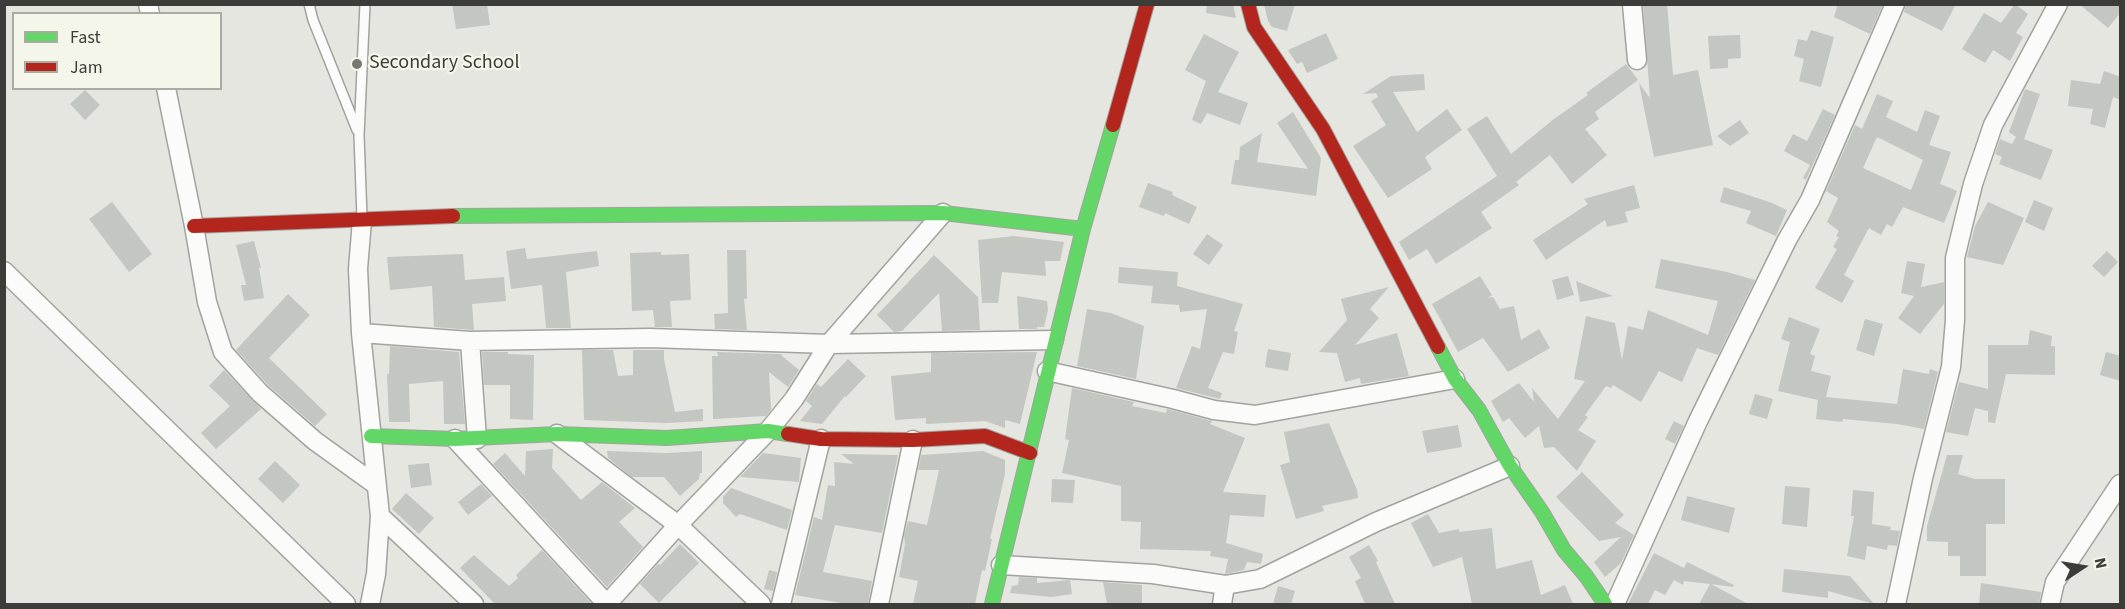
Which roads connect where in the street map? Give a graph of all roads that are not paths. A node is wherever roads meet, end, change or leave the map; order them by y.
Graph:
1 (309, 4) edge
2 (365, 4) edge
3 (1147, 4) edge
4 (1248, 4) edge
5 (1632, 4) edge
6 (1896, 4) edge
7 (2058, 4) edge
8 (1636, 60) dead end
9 (165, 90) edge
10 (359, 135) junction
11 (943, 213) junction
12 (362, 220) junction
13 (194, 226) junction
14 (1083, 229) junction
15 (4, 271) edge
16 (361, 333) junction
17 (1054, 340) junction
18 (470, 341) junction
19 (829, 345) junction
20 (1047, 371) junction
21 (1455, 379) junction
22 (768, 431) junction
23 (557, 434) junction
24 (371, 436) junction
25 (456, 439) junction
26 (477, 439) junction
27 (821, 440) junction
28 (913, 440) junction
29 (1030, 453) junction
30 (1510, 465) junction
31 (2121, 484) edge
32 (376, 485) junction
33 (380, 516) junction
34 (678, 525) junction
35 (1001, 565) junction
36 (1225, 585) junction
37 (346, 604) edge
38 (370, 604) edge
39 (474, 604) edge
40 (607, 604) edge
41 (761, 604) edge
42 (781, 604) edge
43 (879, 604) edge
44 (992, 604) edge
45 (1222, 604) edge
46 (1605, 604) edge
47 (1615, 604) edge
48 (1896, 604) edge
49 (2050, 604) edge

1 - 10 lane
2 - 10 lane
3 - 14 street
4 - 21 street
5 - 8 street
6 - 47 street
7 - 48 street
9 - 13 street
10 - 12 lane
11 - 12 street
11 - 14 street
11 - 19 street
12 - 13 street
12 - 16 street
13 - 32 street
14 - 17 street
15 - 37 street
16 - 18 street
16 - 24 street
17 - 19 street
17 - 20 street
18 - 19 street
18 - 26 street
19 - 22 street
20 - 21 street
20 - 29 street
21 - 30 street
22 - 23 street
22 - 27 street
22 - 34 street
23 - 26 street
23 - 34 street
24 - 25 street
24 - 32 street
25 - 26 street
25 - 40 street
27 - 28 street
27 - 42 street
28 - 29 street
28 - 43 street
29 - 35 street
30 - 36 street
30 - 46 street
31 - 49 street
32 - 33 street
33 - 38 street
33 - 39 street
34 - 40 street
34 - 41 street
35 - 36 street
35 - 44 street
36 - 45 street

